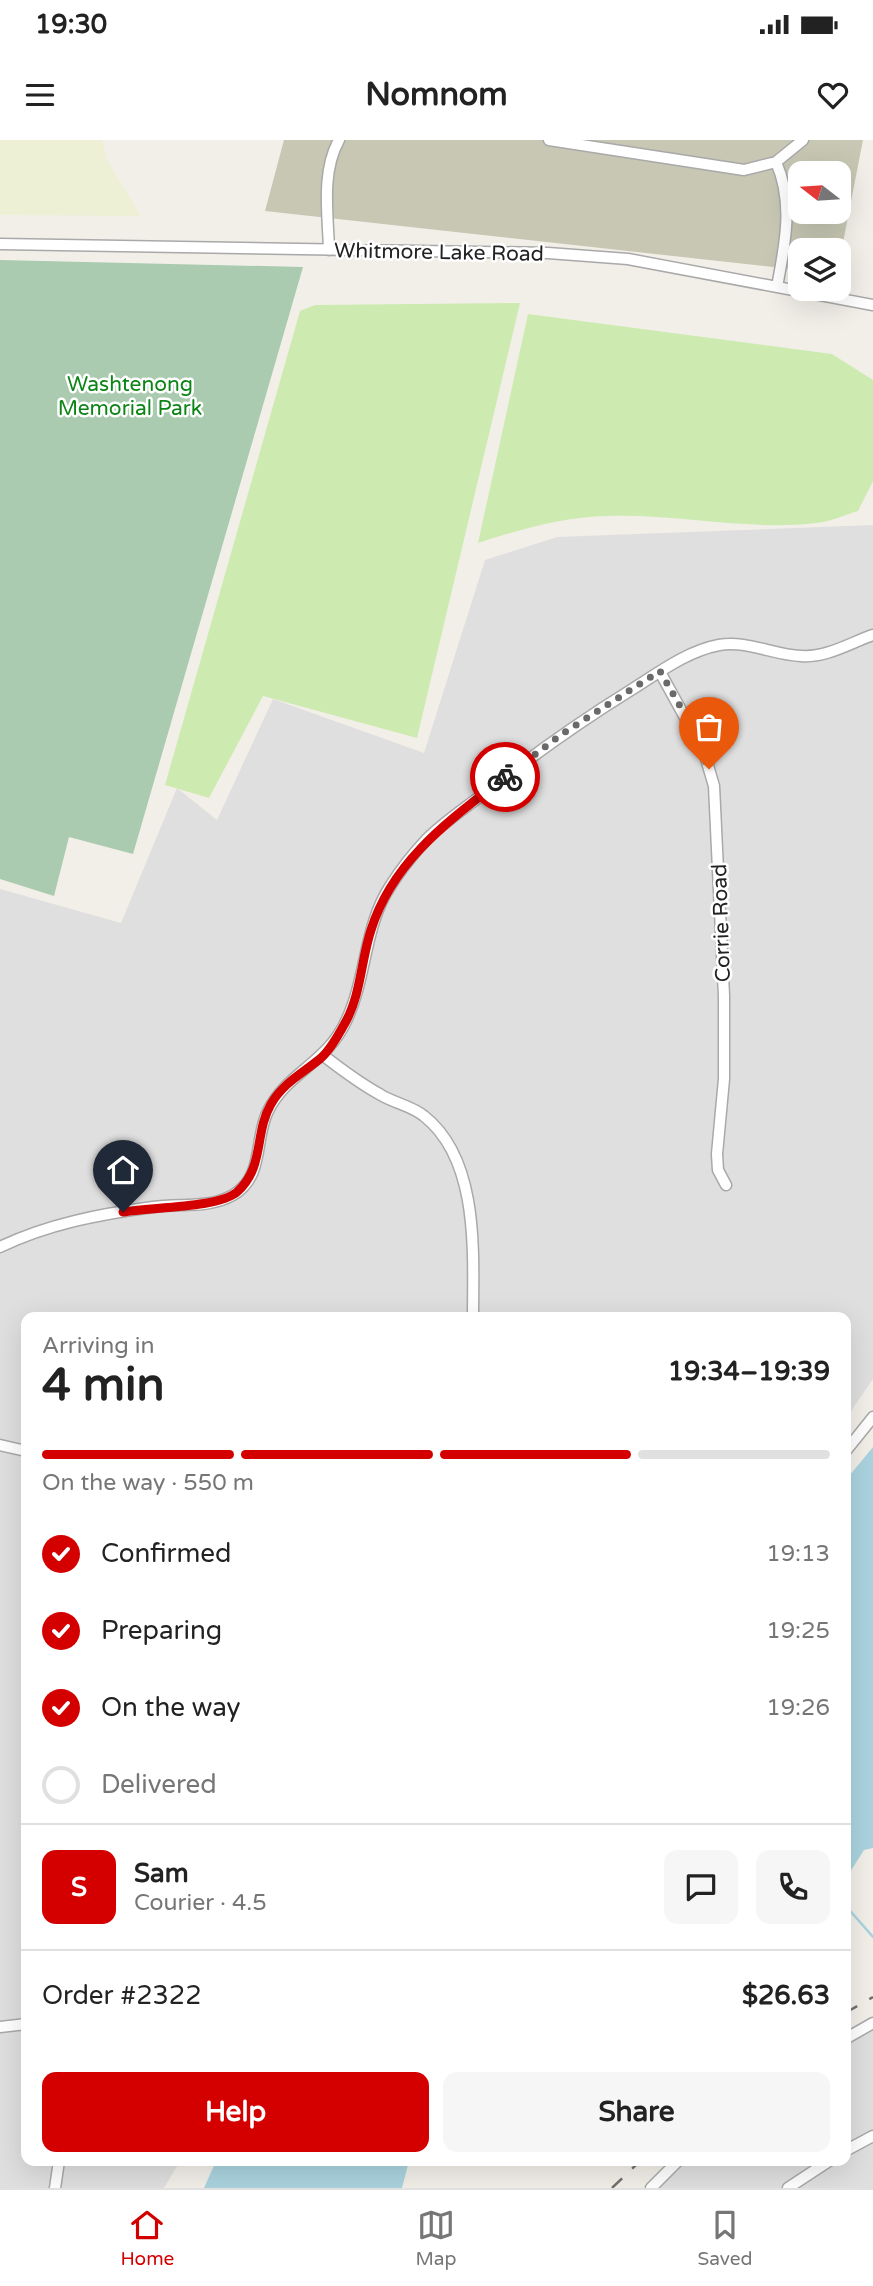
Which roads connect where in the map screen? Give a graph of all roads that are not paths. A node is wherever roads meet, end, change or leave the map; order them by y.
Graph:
1 (339, 140) edge
2 (549, 140) edge
3 (803, 140) edge
4 (613, 145) edge
5 (776, 162) junction
6 (0, 244) edge
7 (329, 250) junction
8 (777, 287) junction
9 (873, 305) edge
10 (873, 635) edge
11 (660, 671) junction
12 (324, 1056) junction
13 (726, 1185) dead end
14 (0, 1247) edge
15 (473, 1312) edge
16 (873, 1417) edge
17 (851, 1444) edge
18 (0, 1445) edge
19 (21, 1450) edge
20 (873, 2023) edge
21 (21, 2025) edge
22 (0, 2027) edge
23 (851, 2036) edge
24 (873, 2136) edge
25 (851, 2148) edge
26 (58, 2166) edge
27 (673, 2166) edge
28 (822, 2166) edge
29 (55, 2188) edge
30 (651, 2188) edge
31 (788, 2188) edge

1 - 7 street
2 - 4 street
3 - 5 street
4 - 5 street
5 - 8 street
6 - 7 street, Whitmore Lake Road
7 - 8 street, Whitmore Lake Road
8 - 9 street, Whitmore Lake Road
10 - 11 street
11 - 12 street
11 - 13 street, Corrie Road
12 - 14 street
12 - 15 street
16 - 17 street
18 - 19 street
20 - 23 street
21 - 22 street
24 - 25 street
26 - 29 street
27 - 30 street
28 - 31 street

